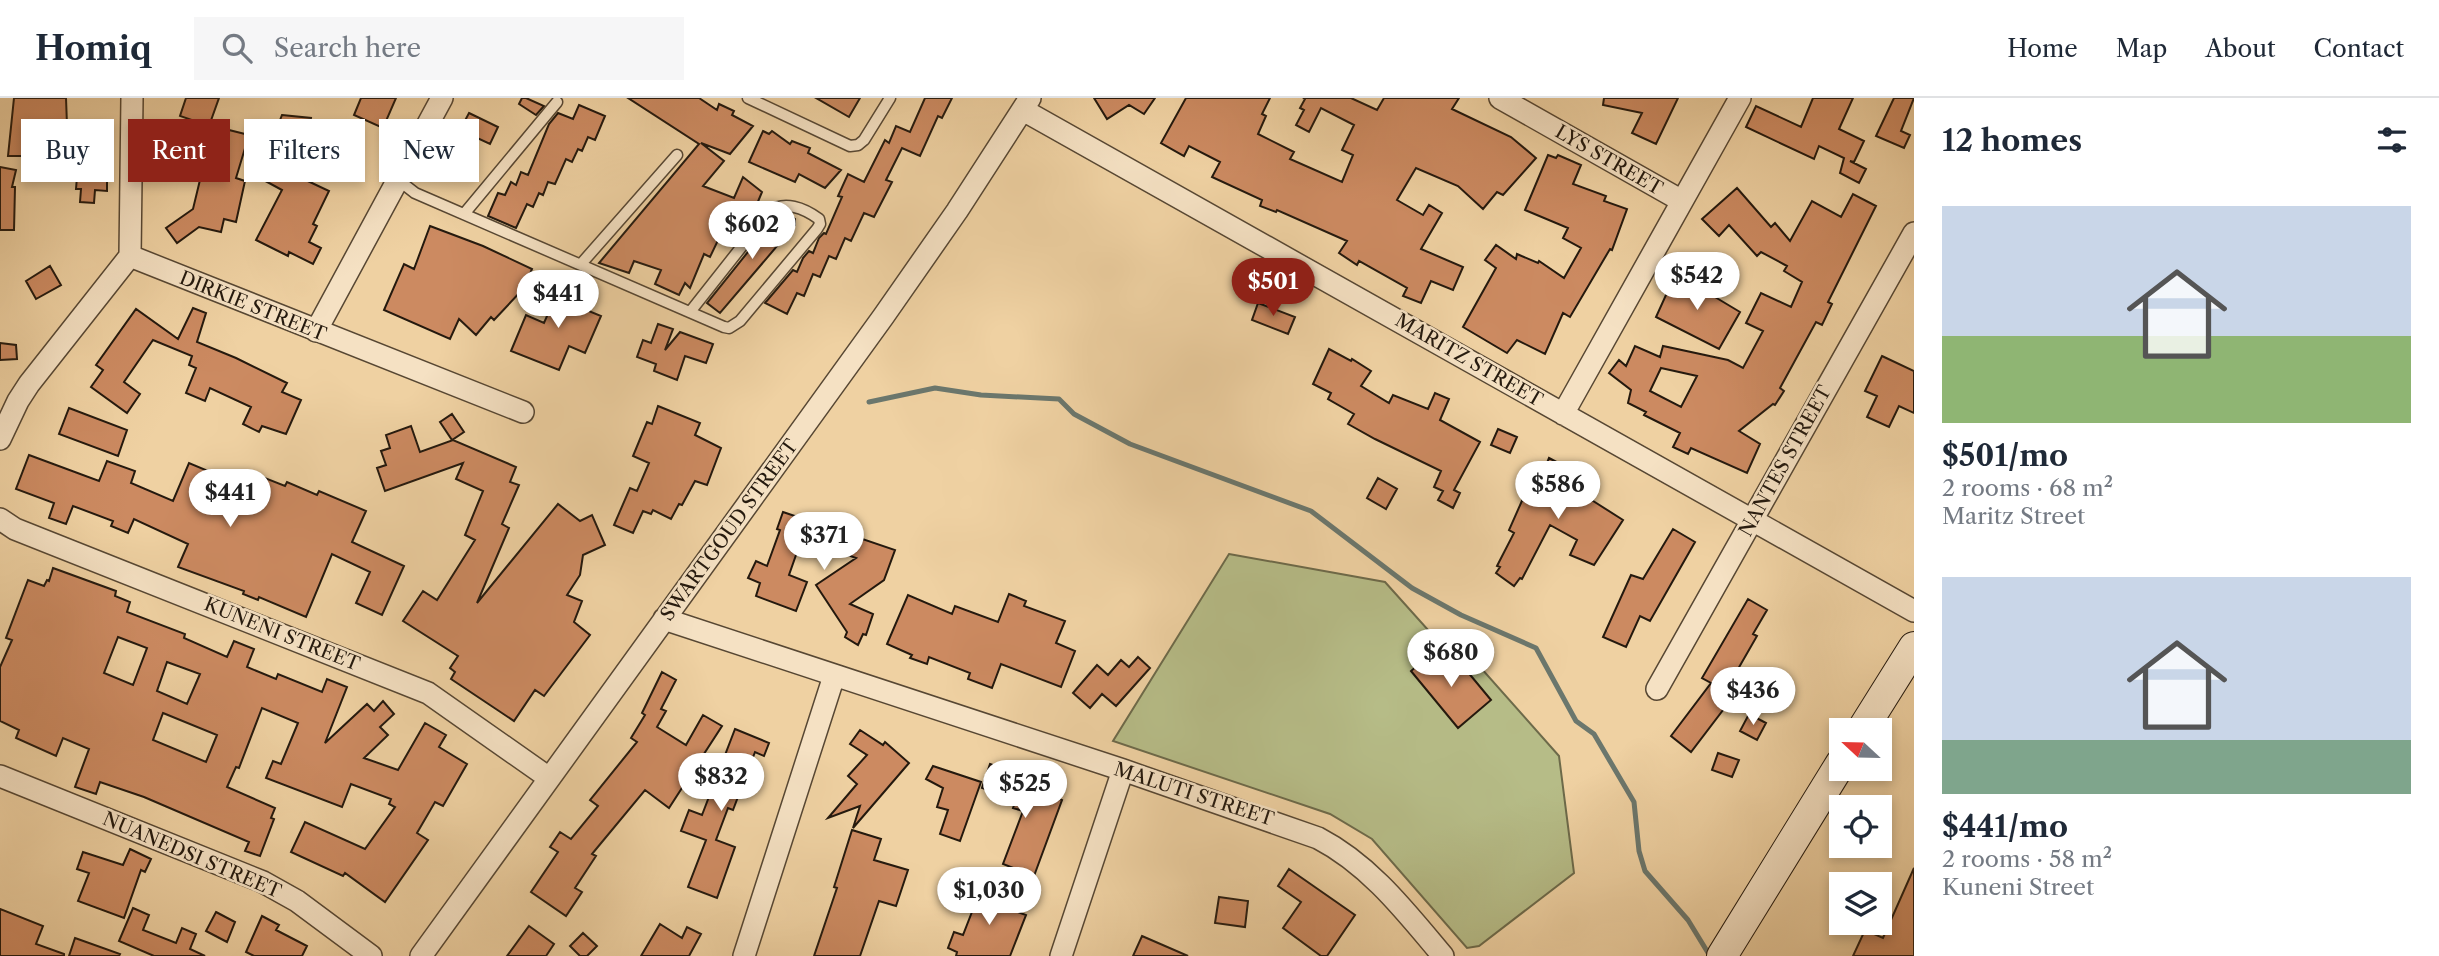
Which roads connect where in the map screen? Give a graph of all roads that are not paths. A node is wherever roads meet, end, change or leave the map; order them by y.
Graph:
1 (132, 98) edge
2 (442, 98) edge
3 (748, 98) edge
4 (890, 98) edge
5 (1500, 98) edge
6 (1740, 98) edge
7 (557, 102) dead end
8 (1026, 104) edge
9 (430, 119) edge
10 (677, 155) dead end
11 (395, 182) edge
12 (401, 182) edge
13 (1682, 201) junction
14 (464, 214) junction
15 (1914, 233) edge
16 (130, 256) junction
17 (581, 264) junction
18 (690, 312) junction
19 (316, 331) junction
20 (523, 412) dead end
21 (1563, 414) junction
22 (0, 439) edge
23 (0, 519) edge
24 (1752, 520) junction
25 (1914, 611) edge
26 (664, 619) junction
27 (1914, 647) edge
28 (834, 676) junction
29 (1657, 689) dead end
30 (1870, 718) edge
31 (1123, 770) junction
32 (0, 776) edge
33 (549, 778) junction
34 (1830, 781) edge
35 (371, 956) edge
36 (421, 956) edge
37 (744, 956) edge
38 (1061, 956) edge
39 (1443, 956) edge
40 (1722, 956) edge

1 - 16 street
2 - 9 street
3 - 4 lane
5 - 13 street, LYS STREET
6 - 13 street
7 - 14 lane
8 - 21 street, MARITZ STREET
8 - 26 street, SWARTGOUD STREET
10 - 17 lane
11 - 19 street
12 - 14 lane
13 - 21 street
14 - 17 lane
15 - 24 street, NANTES STREET
16 - 19 street, DIRKIE STREET
16 - 22 street
17 - 18 lane
18 - 18 lane
19 - 20 street, DIRKIE STREET
21 - 24 street, MARITZ STREET
23 - 33 street, KUNENI STREET
24 - 25 street, MARITZ STREET
24 - 29 street, NANTES STREET
26 - 28 street, MALUTI STREET
26 - 33 street, SWARTGOUD STREET
27 - 30 main road
28 - 31 street, MALUTI STREET
28 - 37 street
31 - 38 street
31 - 39 street, MALUTI STREET
32 - 35 street, NUANEDSI STREET
33 - 36 street, SWARTGOUD STREET
34 - 40 main road

